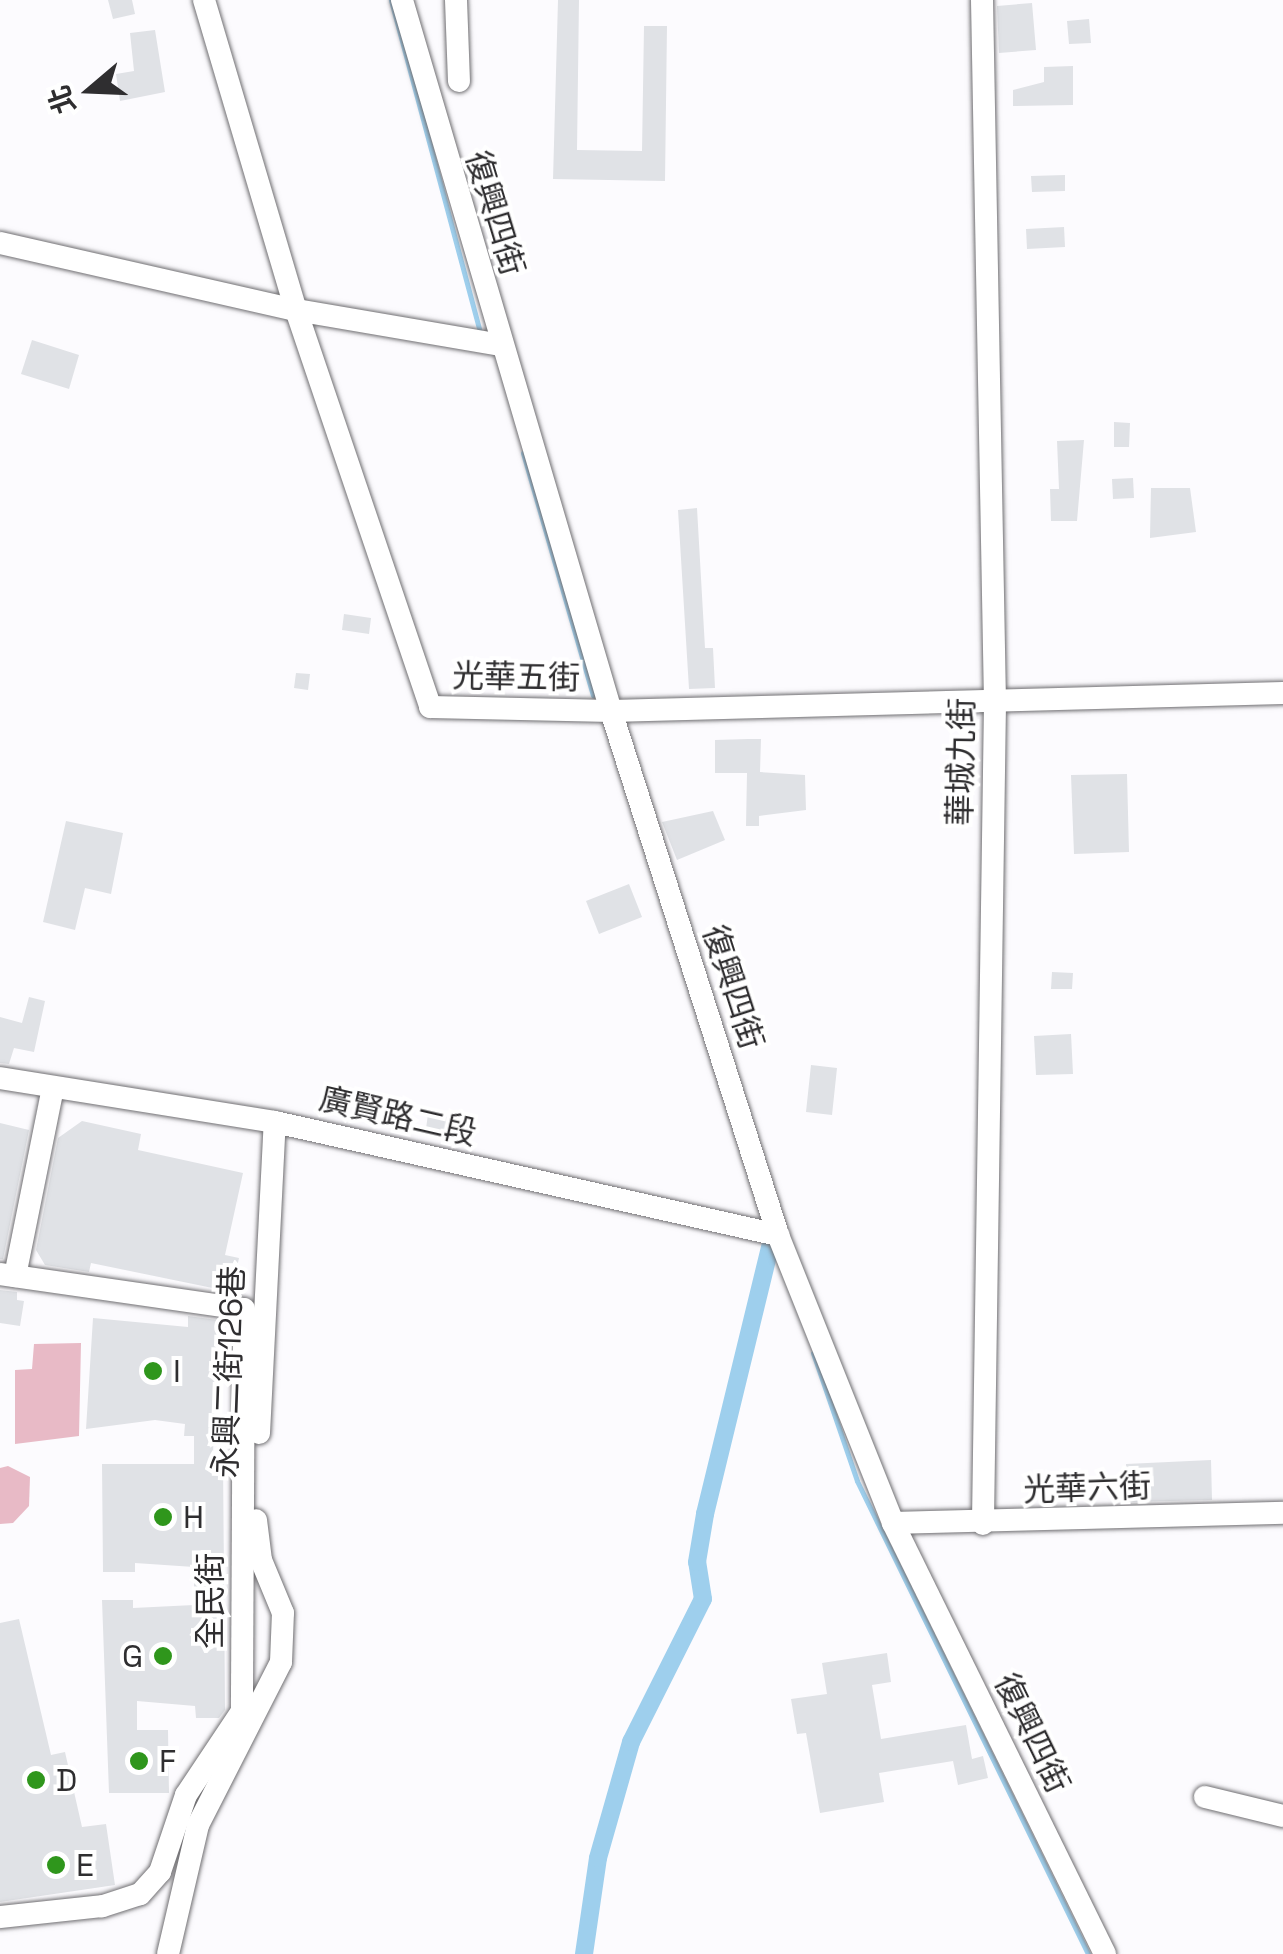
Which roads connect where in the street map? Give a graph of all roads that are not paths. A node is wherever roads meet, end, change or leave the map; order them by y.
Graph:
1 (204, 0) edge
2 (402, 0) edge
3 (456, 0) edge
4 (982, 0) edge
5 (459, 81) dead end
6 (0, 243) edge
7 (296, 310) junction
8 (501, 345) junction
9 (1283, 693) edge
10 (995, 703) junction
11 (611, 711) junction
12 (0, 1078) edge
13 (53, 1088) junction
14 (274, 1122) junction
15 (778, 1235) junction
16 (7, 1275) edge
17 (1283, 1513) edge
18 (893, 1523) junction
19 (983, 1524) junction
20 (1205, 1797) dead end
21 (1283, 1816) edge
22 (0, 1916) edge
23 (168, 1954) edge
24 (1105, 1954) edge

1 - 7 street, 光華五街
2 - 8 street, 復興四街
3 - 5 street
4 - 10 street, 華城九街
6 - 7 street
7 - 8 street
7 - 11 street, 光華五街
8 - 11 street, 復興四街
9 - 10 street, 光華五街
10 - 11 street, 光華五街
10 - 19 street, 華城九街
11 - 15 street, 復興四街
12 - 13 street, 廣賢路二段
13 - 14 street, 廣賢路二段
13 - 16 street, 全民街
14 - 15 street, 廣賢路二段
14 - 23 street, 永興二街126巷
15 - 18 street, 復興四街
16 - 22 street, 全民街
17 - 19 street, 光華六街
18 - 19 street, 光華六街
18 - 24 street, 復興四街
20 - 21 street

